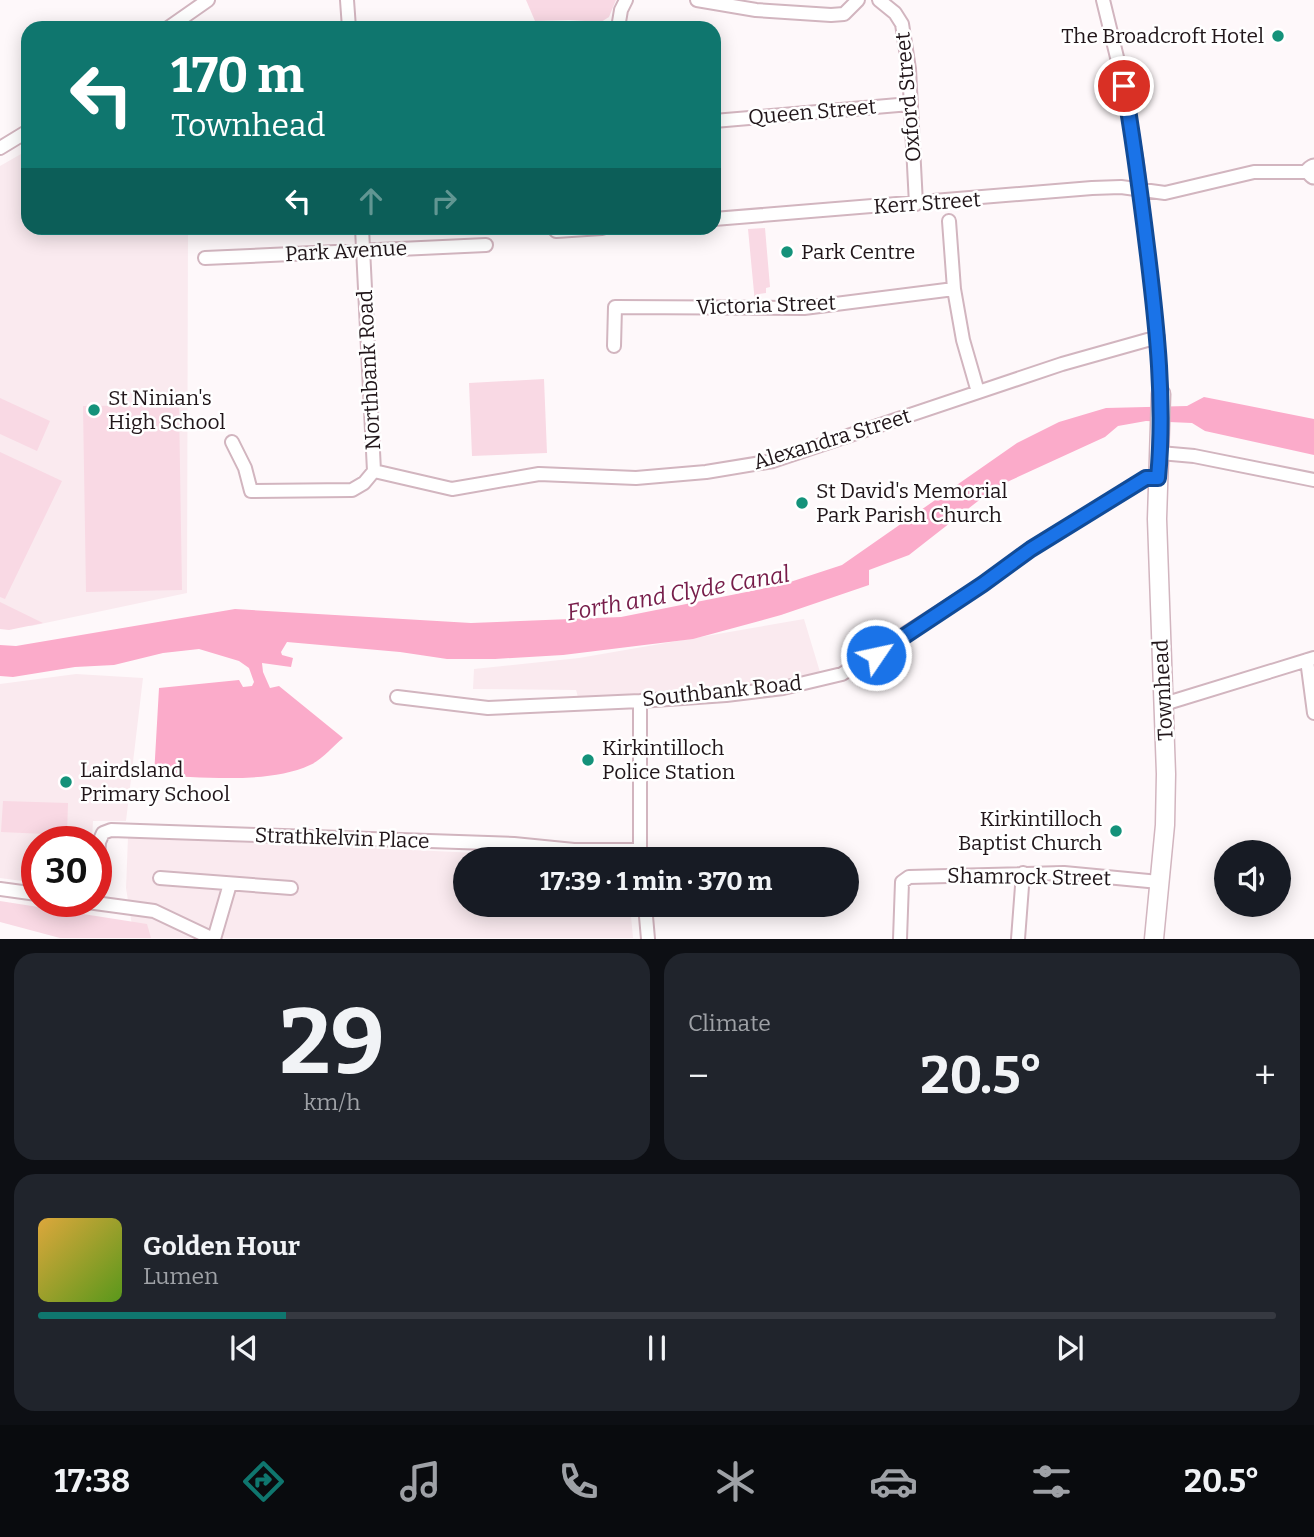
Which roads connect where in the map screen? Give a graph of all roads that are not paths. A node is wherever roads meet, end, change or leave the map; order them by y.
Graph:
1 (208, 0) edge
2 (347, 0) edge
3 (626, 0) edge
4 (697, 0) edge
5 (858, 0) edge
6 (879, 0) edge
7 (1103, 0) edge
8 (178, 21) edge
9 (348, 21) edge
10 (619, 21) edge
11 (910, 104) junction
12 (721, 120) edge
13 (21, 135) edge
14 (0, 148) edge
15 (1313, 172) edge
16 (1140, 190) junction
17 (916, 204) junction
18 (721, 218) edge
19 (949, 221) dead end
20 (362, 235) edge
21 (486, 245) dead end
22 (363, 251) junction
23 (205, 258) dead end
24 (954, 289) junction
25 (1157, 337) junction
26 (614, 346) dead end
27 (978, 392) junction
28 (1161, 394) joint
29 (232, 442) dead end
30 (1160, 447) junction
31 (374, 471) junction
32 (1158, 478) junction
33 (1314, 480) edge
34 (1311, 659) edge
35 (397, 697) dead end
36 (640, 701) junction
37 (1164, 704) junction
38 (1314, 713) edge
39 (112, 830) edge
40 (544, 847) edge
41 (640, 847) edge
42 (1023, 873) junction
43 (160, 878) dead end
44 (1159, 882) junction
45 (230, 884) junction
46 (291, 888) dead end
47 (0, 889) edge
48 (21, 892) edge
49 (112, 902) edge
50 (646, 917) edge
51 (197, 935) edge
52 (213, 939) edge
53 (648, 939) edge
54 (900, 939) edge
55 (1018, 939) edge
56 (1154, 939) edge

1 - 8 street
2 - 9 street
3 - 10 street
4 - 5 street
6 - 11 street, Oxford Street
7 - 16 street
11 - 12 street, Queen Street
11 - 17 street, Oxford Street
13 - 14 street
15 - 16 street, Kerr Street
16 - 17 street, Kerr Street
16 - 25 street
17 - 18 street, Kerr Street
19 - 24 street
20 - 22 street, Northbank Road
21 - 22 street, Park Avenue
22 - 23 street, Park Avenue
22 - 31 street, Northbank Road
24 - 26 street, Victoria Street
24 - 27 street
25 - 27 street, Alexandra Street
25 - 28 street
27 - 31 street, Alexandra Street
28 - 30 street, Townhead
29 - 31 street
30 - 32 street, Townhead
30 - 33 street
32 - 36 street, Southbank Road
32 - 37 street, Townhead
34 - 37 street
34 - 38 street
35 - 36 street, Southbank Road
36 - 41 street
37 - 44 street, Townhead
39 - 40 street, Strathkelvin Place
42 - 44 street, Shamrock Street
42 - 54 street, Shamrock Street
42 - 55 street
43 - 45 street
44 - 56 street, Townhead
45 - 46 street
45 - 52 street
47 - 48 street
49 - 51 street
50 - 53 street
51 - 52 street

